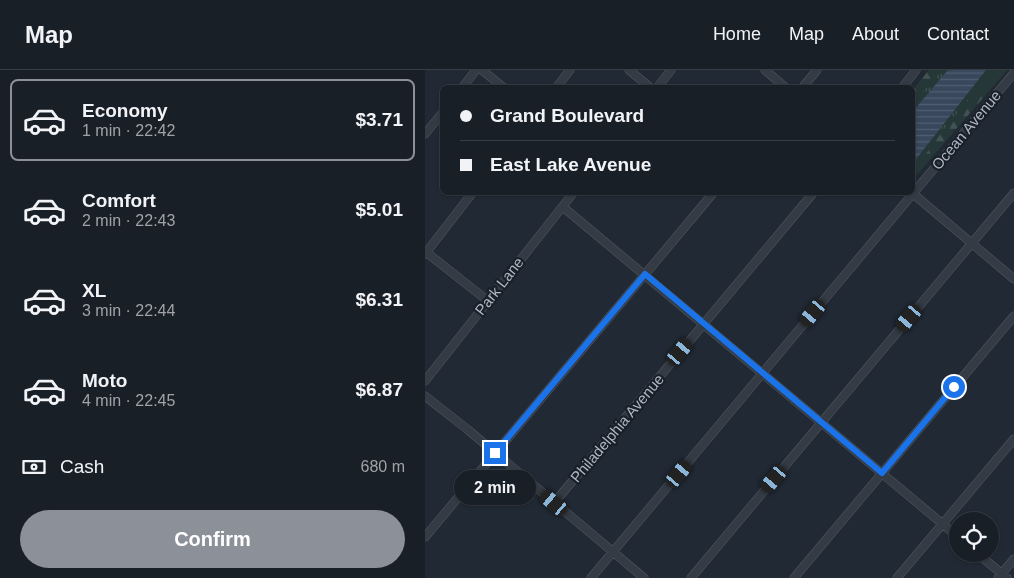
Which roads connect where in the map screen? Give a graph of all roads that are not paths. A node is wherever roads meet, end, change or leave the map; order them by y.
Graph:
1 (476, 70) edge
2 (482, 70) edge
3 (570, 70) edge
4 (629, 70) edge
5 (671, 70) edge
6 (765, 70) edge
7 (817, 70) edge
8 (916, 70) edge
9 (1014, 73) edge
10 (464, 85) edge
11 (500, 85) edge
12 (558, 85) edge
13 (647, 85) edge
14 (659, 85) edge
15 (782, 85) edge
16 (804, 85) edge
17 (904, 85) edge
18 (440, 116) edge
19 (425, 134) edge
20 (915, 189) edge
21 (1014, 193) edge
22 (471, 195) edge
23 (572, 195) edge
24 (711, 195) edge
25 (812, 195) edge
26 (910, 195) edge
27 (914, 195) edge
28 (563, 206) junction
29 (972, 244) junction
30 (426, 253) edge
31 (645, 274) junction
32 (1014, 279) edge
33 (488, 301) junction
34 (1014, 316) edge
35 (704, 324) junction
36 (763, 373) junction
37 (425, 381) edge
38 (425, 396) edge
39 (822, 422) junction
40 (1014, 439) edge
41 (495, 453) junction
42 (882, 473) junction
43 (554, 503) junction
44 (943, 524) junction
45 (949, 529) edge
46 (425, 536) edge
47 (613, 552) junction
48 (1014, 559) edge
49 (987, 562) edge
50 (1002, 576) edge
51 (591, 578) edge
52 (643, 578) edge
53 (691, 578) edge
54 (794, 578) edge
55 (897, 578) edge

1 - 10 street
2 - 11 street
3 - 12 street
4 - 13 street
5 - 14 street
6 - 15 street
7 - 16 street
8 - 17 street
9 - 20 street, Ocean Avenue
18 - 19 street
21 - 29 street
22 - 30 street
23 - 28 street, Park Lane
24 - 31 street
25 - 35 street, Philadelphia Avenue
26 - 36 street, Ocean Avenue
27 - 29 street
28 - 31 street
28 - 33 street, Park Lane
29 - 32 street
29 - 39 street
30 - 33 street
31 - 35 street
31 - 41 street
33 - 37 street, Park Lane
34 - 42 street
35 - 36 street
35 - 43 street, Philadelphia Avenue
36 - 39 street
36 - 47 street, Ocean Avenue
38 - 41 street
39 - 42 street
39 - 53 street
40 - 44 street
41 - 43 street
41 - 46 street
42 - 44 street
42 - 54 street
43 - 47 street
44 - 45 street
44 - 55 street
47 - 51 street, Ocean Avenue
47 - 52 street
48 - 50 street
49 - 50 street

